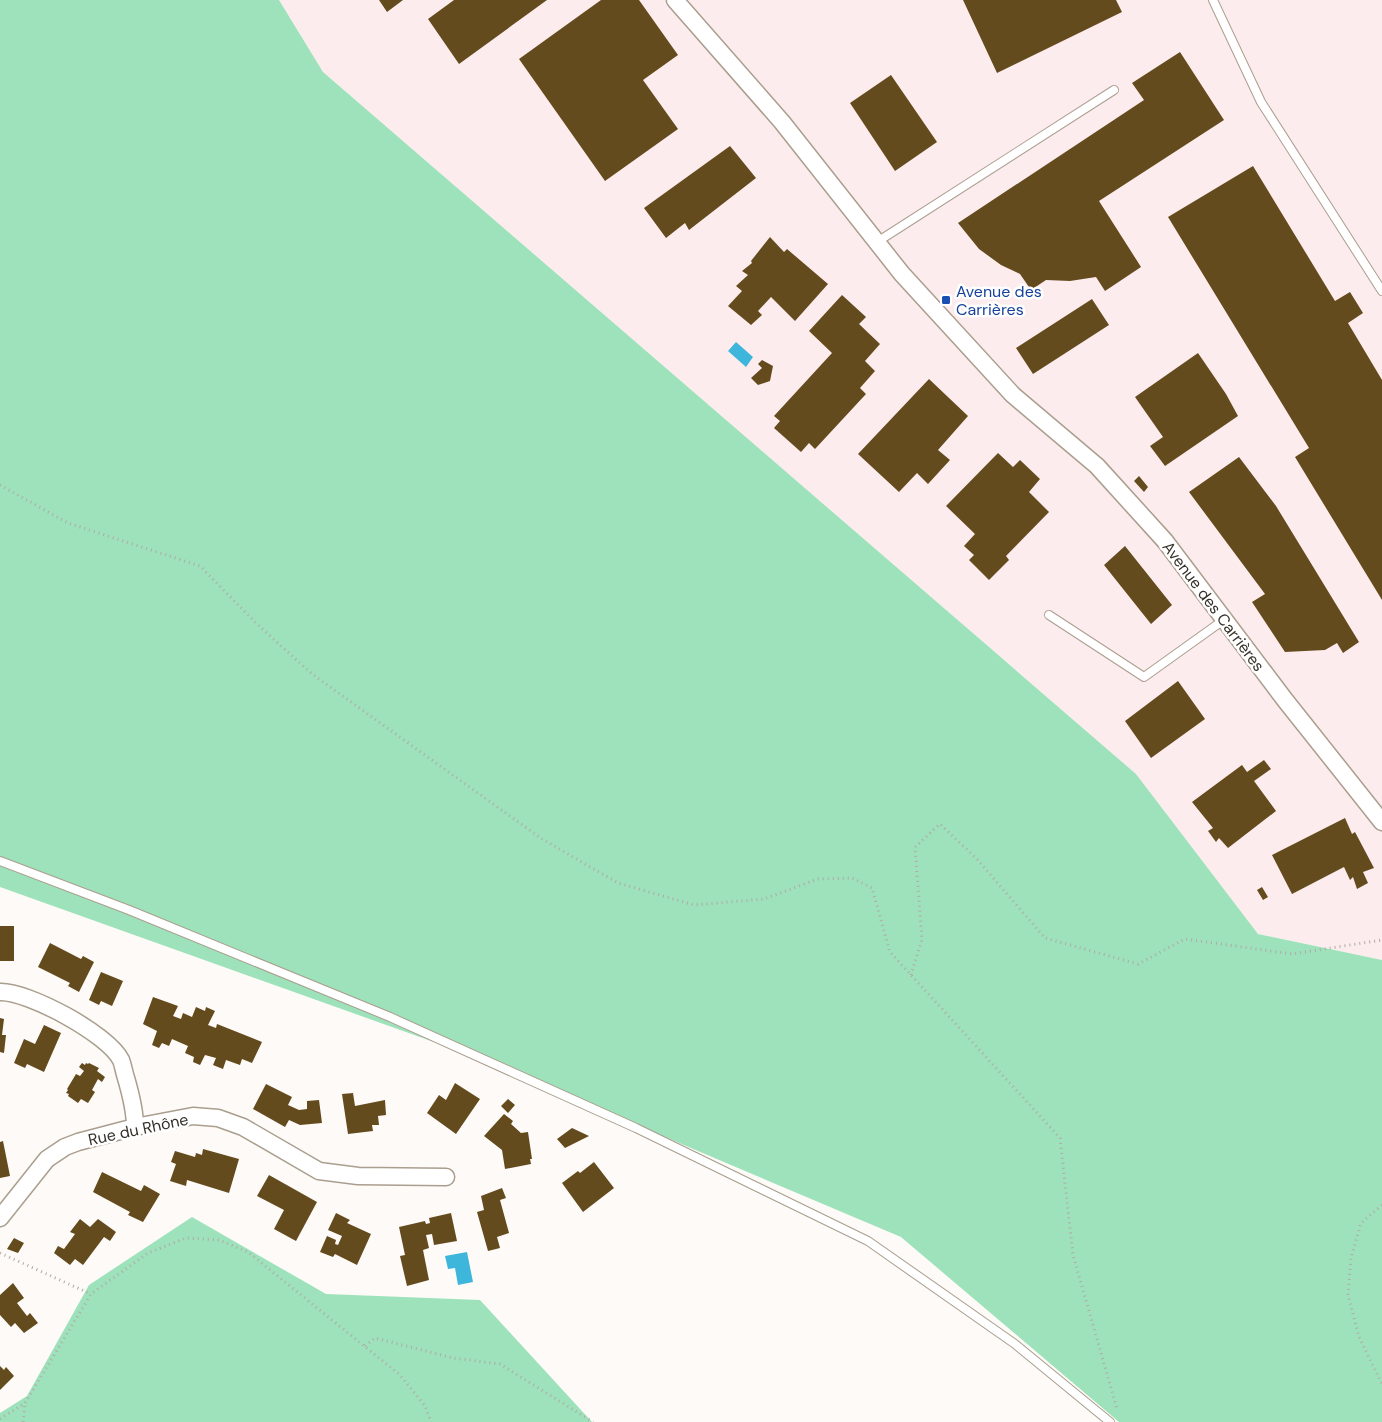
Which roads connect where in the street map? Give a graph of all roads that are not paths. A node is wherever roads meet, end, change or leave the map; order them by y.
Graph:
1 (675, 0) edge
2 (1213, 0) edge
3 (1114, 90) dead end
4 (877, 242) junction
5 (1382, 291) edge
6 (1049, 615) dead end
7 (1225, 620) junction
8 (1382, 822) edge
9 (0, 861) edge
10 (0, 992) edge
11 (135, 1127) junction
12 (446, 1177) dead end
13 (0, 1218) edge
14 (1110, 1422) edge

1 - 4 street, Avenue des Carrières
2 - 5 lane
3 - 4 lane
4 - 7 street, Avenue des Carrières
6 - 7 lane
7 - 8 street, Avenue des Carrières
9 - 14 lane
10 - 11 street
11 - 12 street, Rue du Rhône
11 - 13 street, Rue du Rhône

